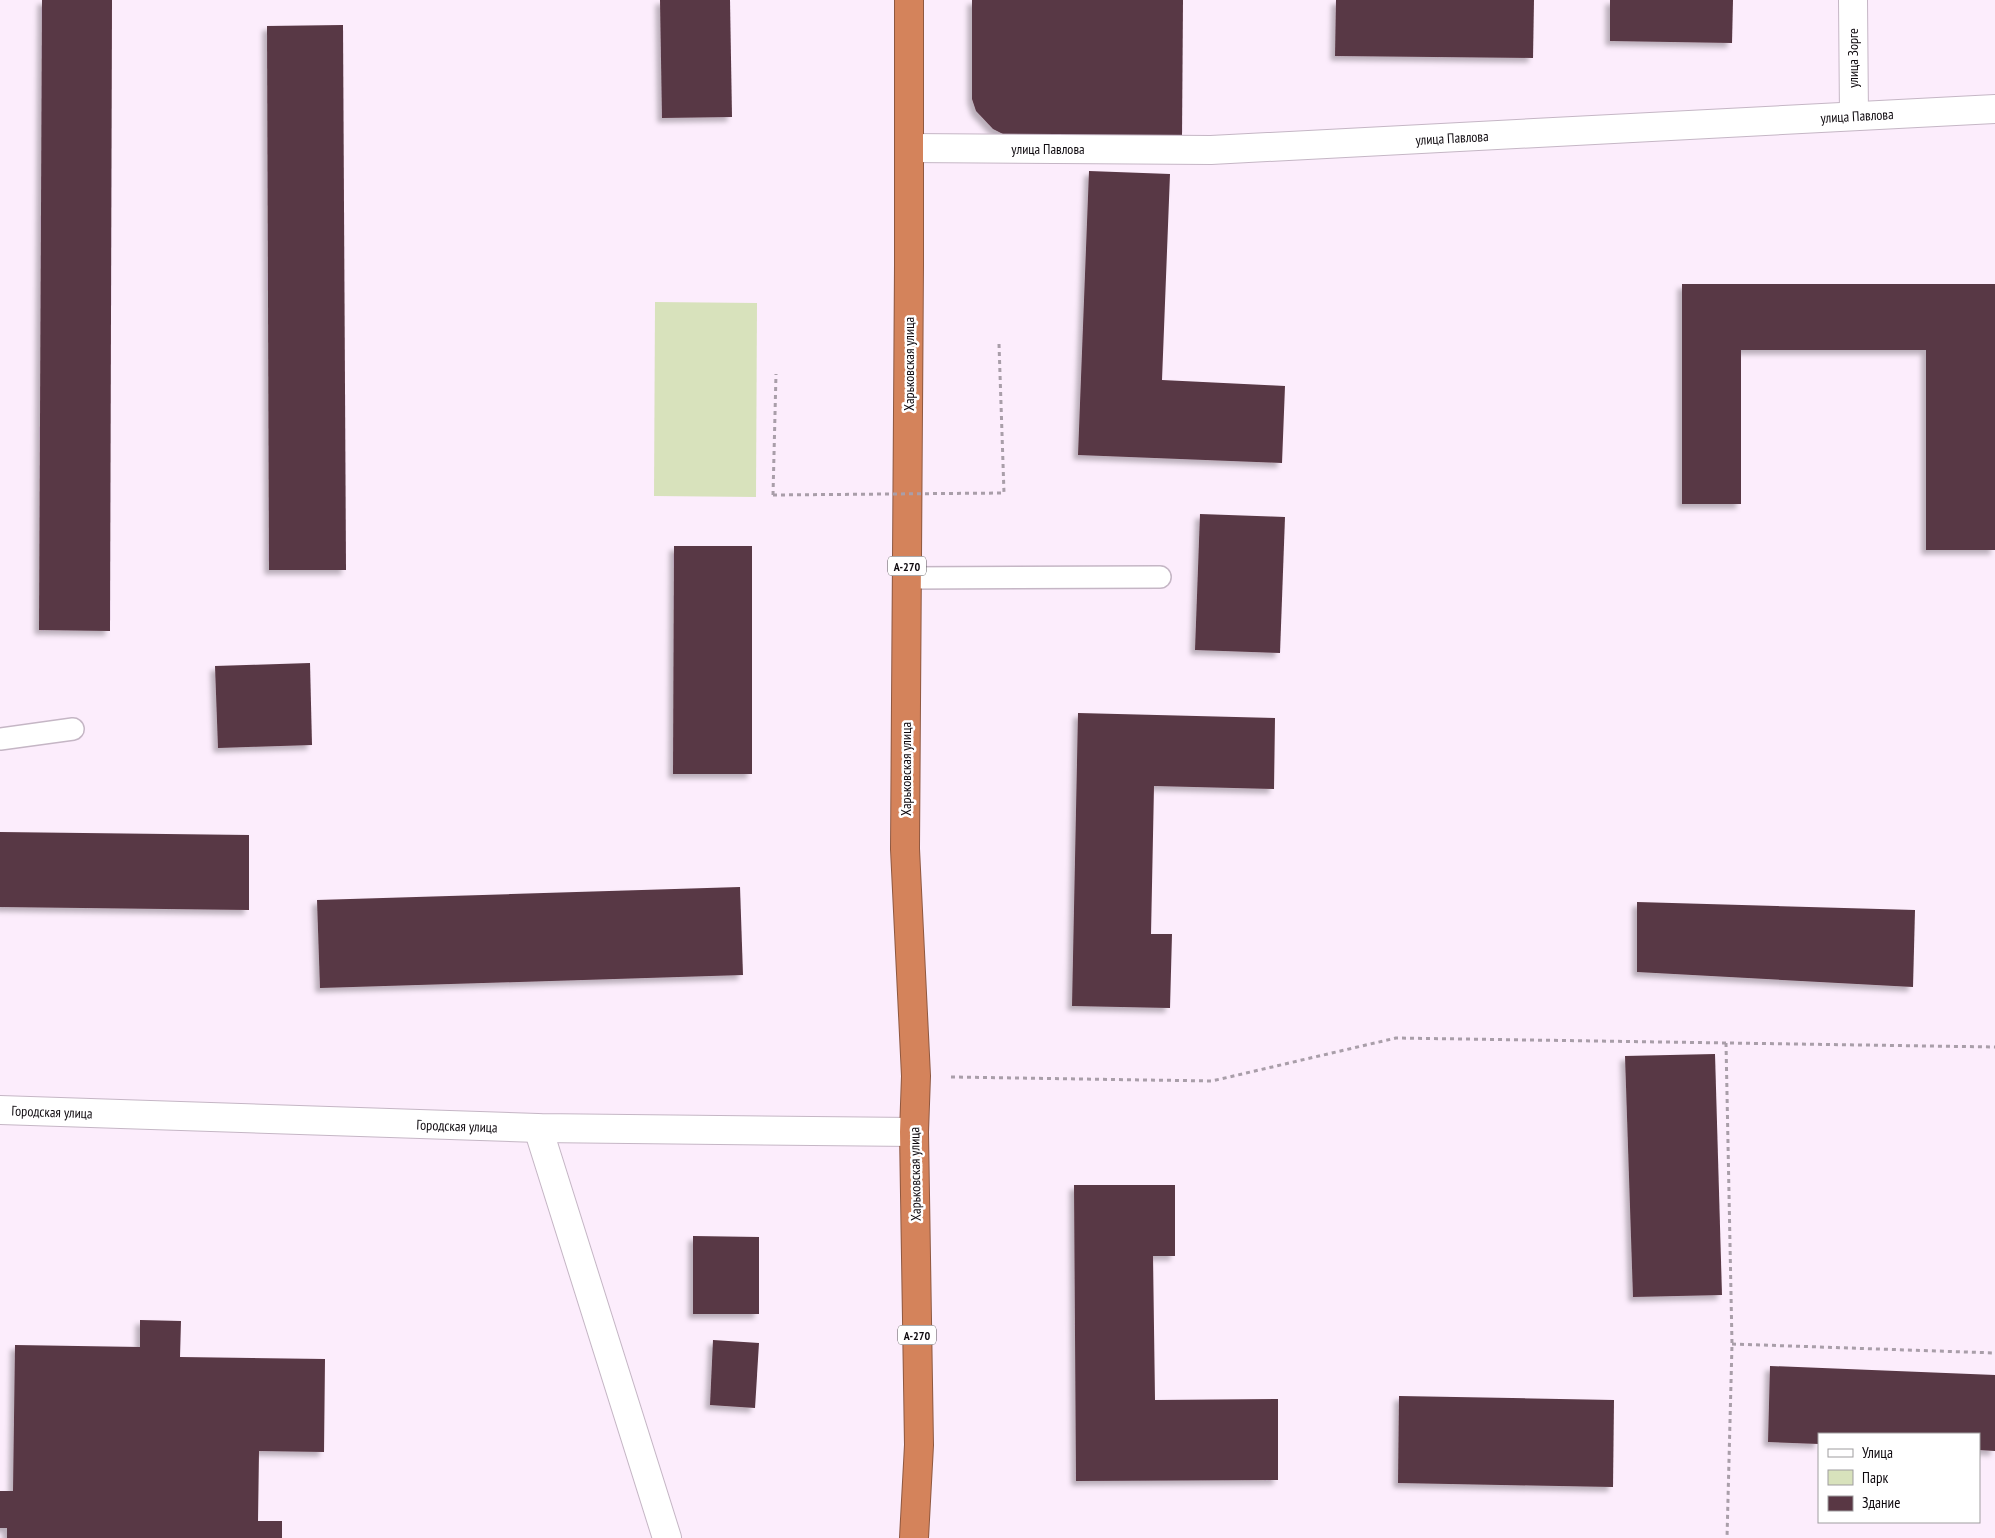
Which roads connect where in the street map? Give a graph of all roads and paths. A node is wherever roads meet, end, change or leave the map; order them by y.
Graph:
1 (909, 0) edge
2 (1853, 0) edge
3 (1995, 109) edge
4 (1854, 116) junction
5 (909, 148) junction
6 (999, 344) dead end
7 (776, 374) dead end
8 (1160, 577) dead end
9 (907, 578) junction
10 (73, 729) dead end
11 (0, 739) edge
12 (1726, 1043) junction
13 (1995, 1047) edge
14 (916, 1076) junction
15 (0, 1110) edge
16 (538, 1128) junction
17 (914, 1132) junction
18 (1732, 1344) junction
19 (1995, 1353) edge
20 (666, 1538) edge
21 (914, 1538) edge
22 (1727, 1538) edge

1 - 5 highway, Харьковская улица / А-270
2 - 4 street, улица Зорге
3 - 4 street, улица Павлова
4 - 5 street, улица Павлова
5 - 9 highway, Харьковская улица / А-270
6 - 7 path, bridge
8 - 9 lane
9 - 14 highway, Харьковская улица / А-270
10 - 11 lane
12 - 13 path
12 - 14 path
12 - 18 path
14 - 17 highway, Харьковская улица / А-270
15 - 16 street, Городская улица
16 - 17 street, Городская улица
16 - 20 street
17 - 21 highway, Харьковская улица / А-270
18 - 19 path
18 - 22 path

